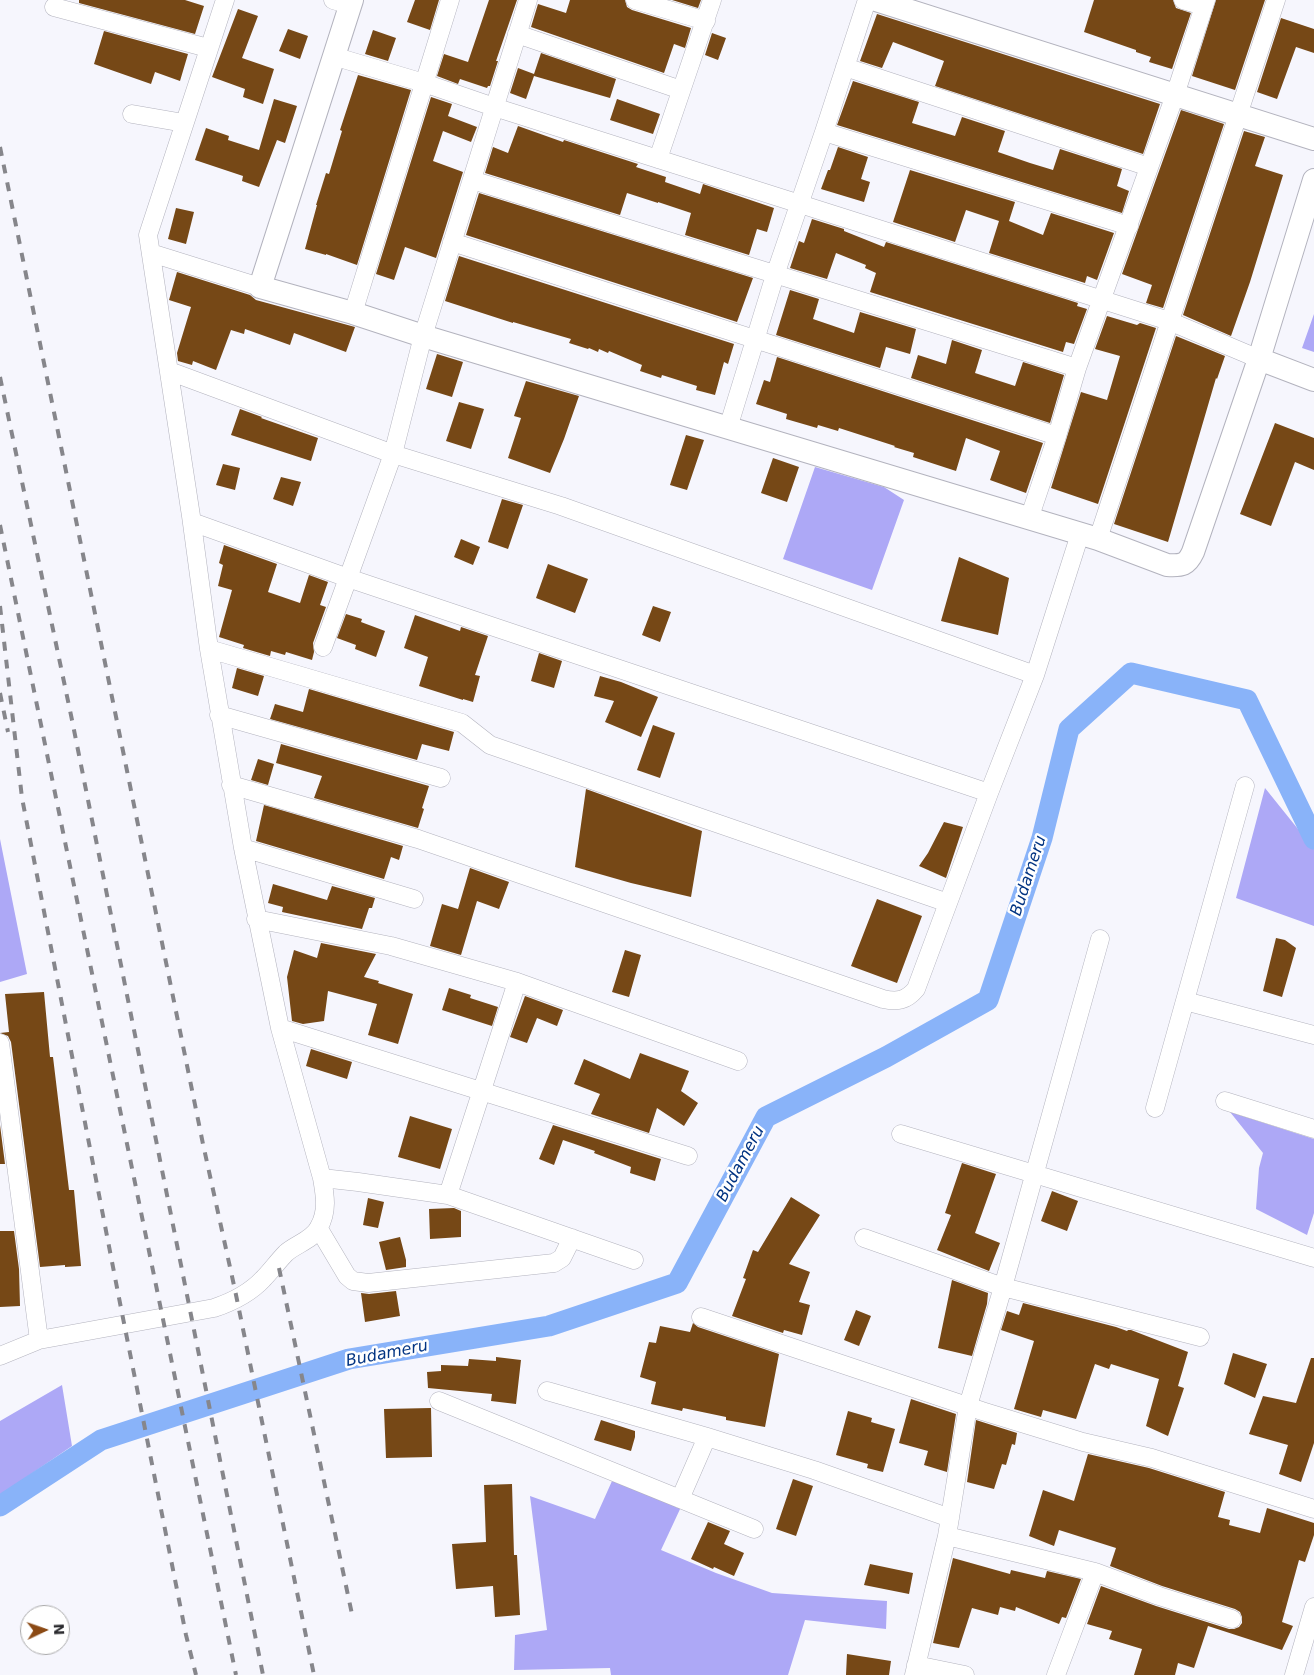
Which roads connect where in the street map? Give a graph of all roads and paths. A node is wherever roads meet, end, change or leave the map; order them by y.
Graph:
1 (225, 0) edge
2 (450, 0) edge
3 (528, 0) edge
4 (635, 0) edge
5 (712, 0) edge
6 (867, 0) edge
7 (876, 0) edge
8 (1183, 0) edge
9 (1276, 0) edge
10 (345, 2) edge
11 (1205, 3) edge
12 (54, 7) dead end
13 (706, 21) junction
14 (517, 34) junction
15 (208, 48) junction
16 (333, 56) junction
17 (845, 67) junction
18 (424, 83) junction
19 (681, 90) junction
20 (1175, 96) junction
21 (494, 107) junction
22 (132, 114) dead end
23 (1237, 116) junction
24 (184, 123) junction
25 (824, 132) junction
26 (1314, 139) edge
27 (658, 159) junction
28 (1149, 167) junction
29 (472, 180) junction
30 (1314, 180) edge
31 (800, 204) junction
32 (1129, 226) junction
33 (452, 242) junction
34 (151, 253) junction
35 (775, 275) junction
36 (260, 286) junction
37 (1102, 300) junction
38 (353, 313) junction
39 (1169, 321) junction
40 (423, 336) junction
41 (756, 340) junction
42 (1259, 359) junction
43 (1077, 368) junction
44 (169, 371) junction
45 (1314, 380) edge
46 (728, 428) junction
47 (1057, 436) junction
48 (393, 454) junction
49 (1028, 519) junction
50 (192, 522) junction
51 (1089, 536) junction
52 (348, 578) junction
53 (323, 647) dead end
54 (209, 649) junction
55 (1035, 675) junction
56 (219, 715) junction
57 (441, 778) dead end
58 (231, 785) junction
59 (1244, 786) dead end
60 (989, 793) junction
61 (243, 848) junction
62 (414, 899) dead end
63 (948, 903) junction
64 (256, 919) junction
65 (1100, 939) dead end
66 (518, 982) junction
67 (1185, 1001) junction
68 (280, 1028) junction
69 (1314, 1035) edge
70 (0, 1043) edge
71 (738, 1061) dead end
72 (481, 1090) junction
73 (1225, 1101) dead end
74 (1156, 1108) dead end
75 (1314, 1129) edge
76 (900, 1134) dead end
77 (688, 1156) dead end
78 (1035, 1174) junction
79 (322, 1178) junction
80 (448, 1195) junction
81 (319, 1228) junction
82 (572, 1238) junction
83 (864, 1238) dead end
84 (1314, 1258) edge
85 (634, 1260) dead end
86 (1003, 1287) junction
87 (701, 1317) dead end
88 (1200, 1337) dead end
89 (38, 1340) junction
90 (0, 1356) edge
91 (547, 1391) dead end
92 (439, 1401) dead end
93 (968, 1406) junction
94 (707, 1437) junction
95 (680, 1499) junction
96 (1314, 1509) edge
97 (950, 1518) junction
98 (754, 1529) dead end
99 (947, 1536) junction
100 (1095, 1572) junction
101 (1314, 1607) edge
102 (1232, 1619) dead end
103 (915, 1670) edge
104 (965, 1675) edge
105 (1056, 1675) edge
106 (1294, 1675) edge

1 - 15 street
2 - 18 street
3 - 14 street
4 - 13 street
5 - 13 street
6 - 17 street
7 - 20 street
8 - 11 street
9 - 23 street
10 - 16 street
11 - 20 street
12 - 15 street
13 - 19 street
14 - 19 street
14 - 21 street
15 - 24 street
16 - 18 street
16 - 36 street
17 - 25 street
17 - 28 street
18 - 21 street
18 - 38 street
19 - 27 street
20 - 23 street
20 - 28 street
21 - 27 street
21 - 29 street
22 - 24 street
23 - 26 street
23 - 39 street
24 - 34 street
25 - 31 street
25 - 32 street
27 - 31 street
28 - 32 street
29 - 33 street
29 - 35 street
30 - 42 street
31 - 35 street
31 - 37 street
32 - 37 street
33 - 40 street
33 - 41 street
34 - 36 street
34 - 44 street
35 - 41 street
35 - 43 street
36 - 38 street
37 - 39 street
37 - 43 street
38 - 40 street
39 - 42 street
39 - 51 street
40 - 46 street
40 - 48 street
41 - 46 street
41 - 47 street
42 - 45 street
42 - 51 street
43 - 47 street
44 - 48 street
44 - 50 street
46 - 49 street
47 - 49 street
48 - 52 street
48 - 55 street
49 - 51 street
50 - 52 street
50 - 54 street
51 - 55 street
52 - 53 street
52 - 60 street
54 - 56 street
54 - 63 street
55 - 60 street
56 - 57 street
56 - 58 street
58 - 61 street
58 - 63 street
59 - 67 street
60 - 63 street
61 - 62 street
61 - 64 street
64 - 66 street
64 - 68 street
65 - 78 street
66 - 71 street
66 - 72 street
67 - 69 street
67 - 74 street
68 - 72 street
68 - 79 street
70 - 89 street
72 - 77 street
72 - 80 street
73 - 75 street
76 - 78 street
78 - 84 street
78 - 86 street
79 - 80 street
79 - 81 street
80 - 82 street
81 - 82 street
81 - 89 street
82 - 85 street
83 - 86 street
86 - 88 street
86 - 93 street
87 - 93 street
89 - 90 street
91 - 94 street
92 - 95 street
93 - 96 street
93 - 97 street
94 - 95 street
94 - 97 street
95 - 98 street
97 - 99 street
99 - 100 street
99 - 103 street
100 - 102 street
100 - 105 street
101 - 106 street
103 - 104 street

